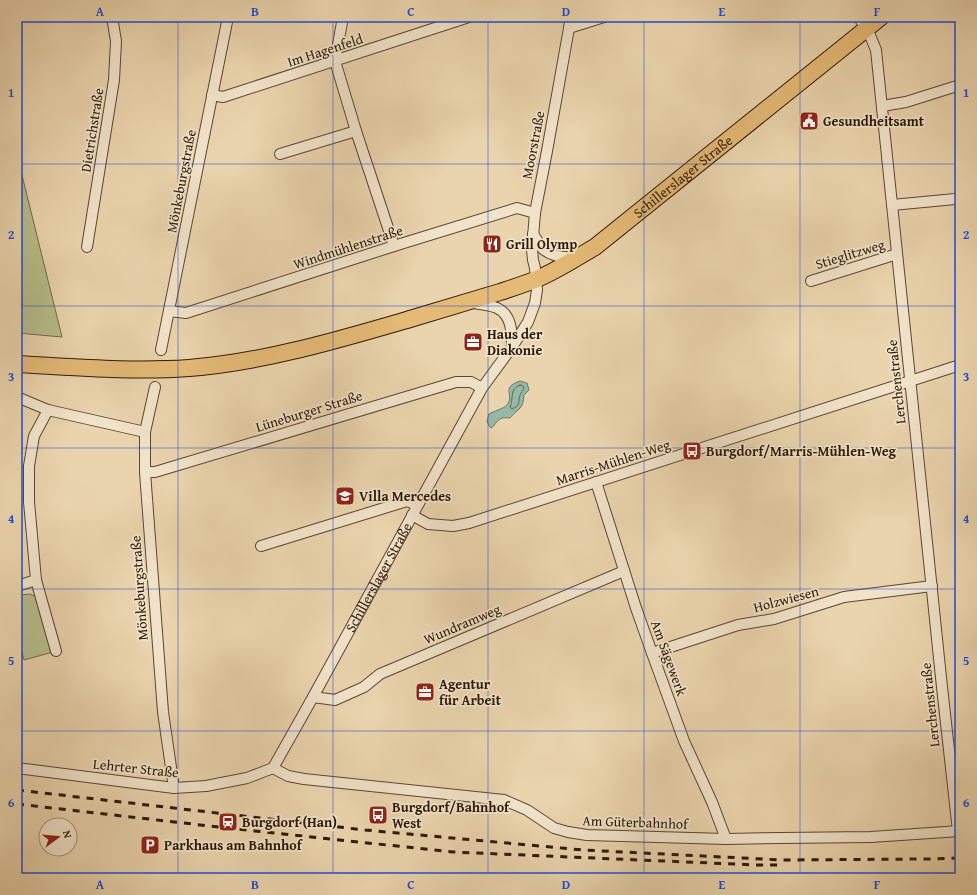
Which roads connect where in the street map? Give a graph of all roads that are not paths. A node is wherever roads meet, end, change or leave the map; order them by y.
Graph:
1 (112, 17) edge
2 (228, 17) edge
3 (343, 17) edge
4 (571, 17) edge
5 (604, 17) edge
6 (881, 17) edge
7 (465, 18) edge
8 (862, 22) edge
9 (569, 28) junction
10 (335, 62) junction
11 (960, 85) edge
12 (212, 95) junction
13 (882, 106) junction
14 (356, 131) junction
15 (280, 154) dead end
16 (960, 197) edge
17 (892, 205) junction
18 (535, 213) junction
19 (533, 234) junction
20 (394, 246) junction
21 (86, 247) dead end
22 (897, 254) junction
23 (576, 258) junction
24 (536, 279) junction
25 (811, 281) dead end
26 (466, 302) junction
27 (169, 311) junction
28 (512, 347) junction
29 (162, 350) dead end
30 (17, 364) edge
31 (960, 365) edge
32 (910, 381) junction
33 (155, 387) dead end
34 (482, 388) junction
35 (17, 397) edge
36 (48, 410) junction
37 (145, 432) junction
38 (144, 472) junction
39 (596, 482) junction
40 (417, 505) junction
41 (412, 515) junction
42 (261, 546) dead end
43 (624, 571) junction
44 (36, 580) junction
45 (17, 586) edge
46 (932, 586) junction
47 (56, 651) dead end
48 (652, 653) junction
49 (313, 697) junction
50 (17, 768) edge
51 (273, 768) junction
52 (174, 788) junction
53 (959, 831) edge
54 (726, 839) junction

1 - 21 street, Dietrichstraße
2 - 12 street, Mönkeburgstraße
3 - 10 street
4 - 9 street, Moorstraße
5 - 9 street
6 - 8 main road, Schillerslager Straße
7 - 10 street, Im Hagenfeld
8 - 13 street, Lerchenstraße
8 - 23 main road, Schillerslager Straße
9 - 18 street, Moorstraße
10 - 12 street, Im Hagenfeld
10 - 14 street
11 - 13 street
12 - 27 street, Mönkeburgstraße
13 - 17 street, Lerchenstraße
14 - 15 street
14 - 20 street
16 - 17 street
17 - 22 street, Lerchenstraße
18 - 19 street, Moorstraße
18 - 20 street, Windmühlenstraße
19 - 23 street
19 - 24 street, Moorstraße
20 - 27 street, Windmühlenstraße
22 - 25 street, Stieglitzweg
22 - 32 street, Lerchenstraße
23 - 24 main road, Schillerslager Straße
24 - 26 main road
24 - 28 street, Schillerslager Straße
26 - 28 street
26 - 30 main road
27 - 29 street, Mönkeburgstraße
28 - 34 street, Schillerslager Straße
31 - 32 street, Marris-Mühlen-Weg
32 - 39 street, Marris-Mühlen-Weg
32 - 46 street, Lerchenstraße
33 - 37 street, Mönkeburgstraße
34 - 38 street, Lüneburger Straße
34 - 40 street, Schillerslager Straße
35 - 36 street
36 - 37 street
36 - 44 street
37 - 38 street, Mönkeburgstraße
38 - 52 street, Mönkeburgstraße
39 - 41 street, Marris-Mühlen-Weg
39 - 43 street, Am Sägewerk
40 - 41 street, Schillerslager Straße
40 - 42 street
41 - 49 street, Schillerslager Straße
43 - 48 street, Am Sägewerk
43 - 49 street, Wundramweg
44 - 45 street
44 - 47 street
46 - 48 street, Holzwiesen
46 - 53 street, Lerchenstraße
48 - 54 street, Am Sägewerk
49 - 51 street, Schillerslager Straße
50 - 52 street, Lehrter Straße
51 - 52 street, Lehrter Straße
51 - 54 street, Am Güterbahnhof
53 - 54 street, Am Güterbahnhof

